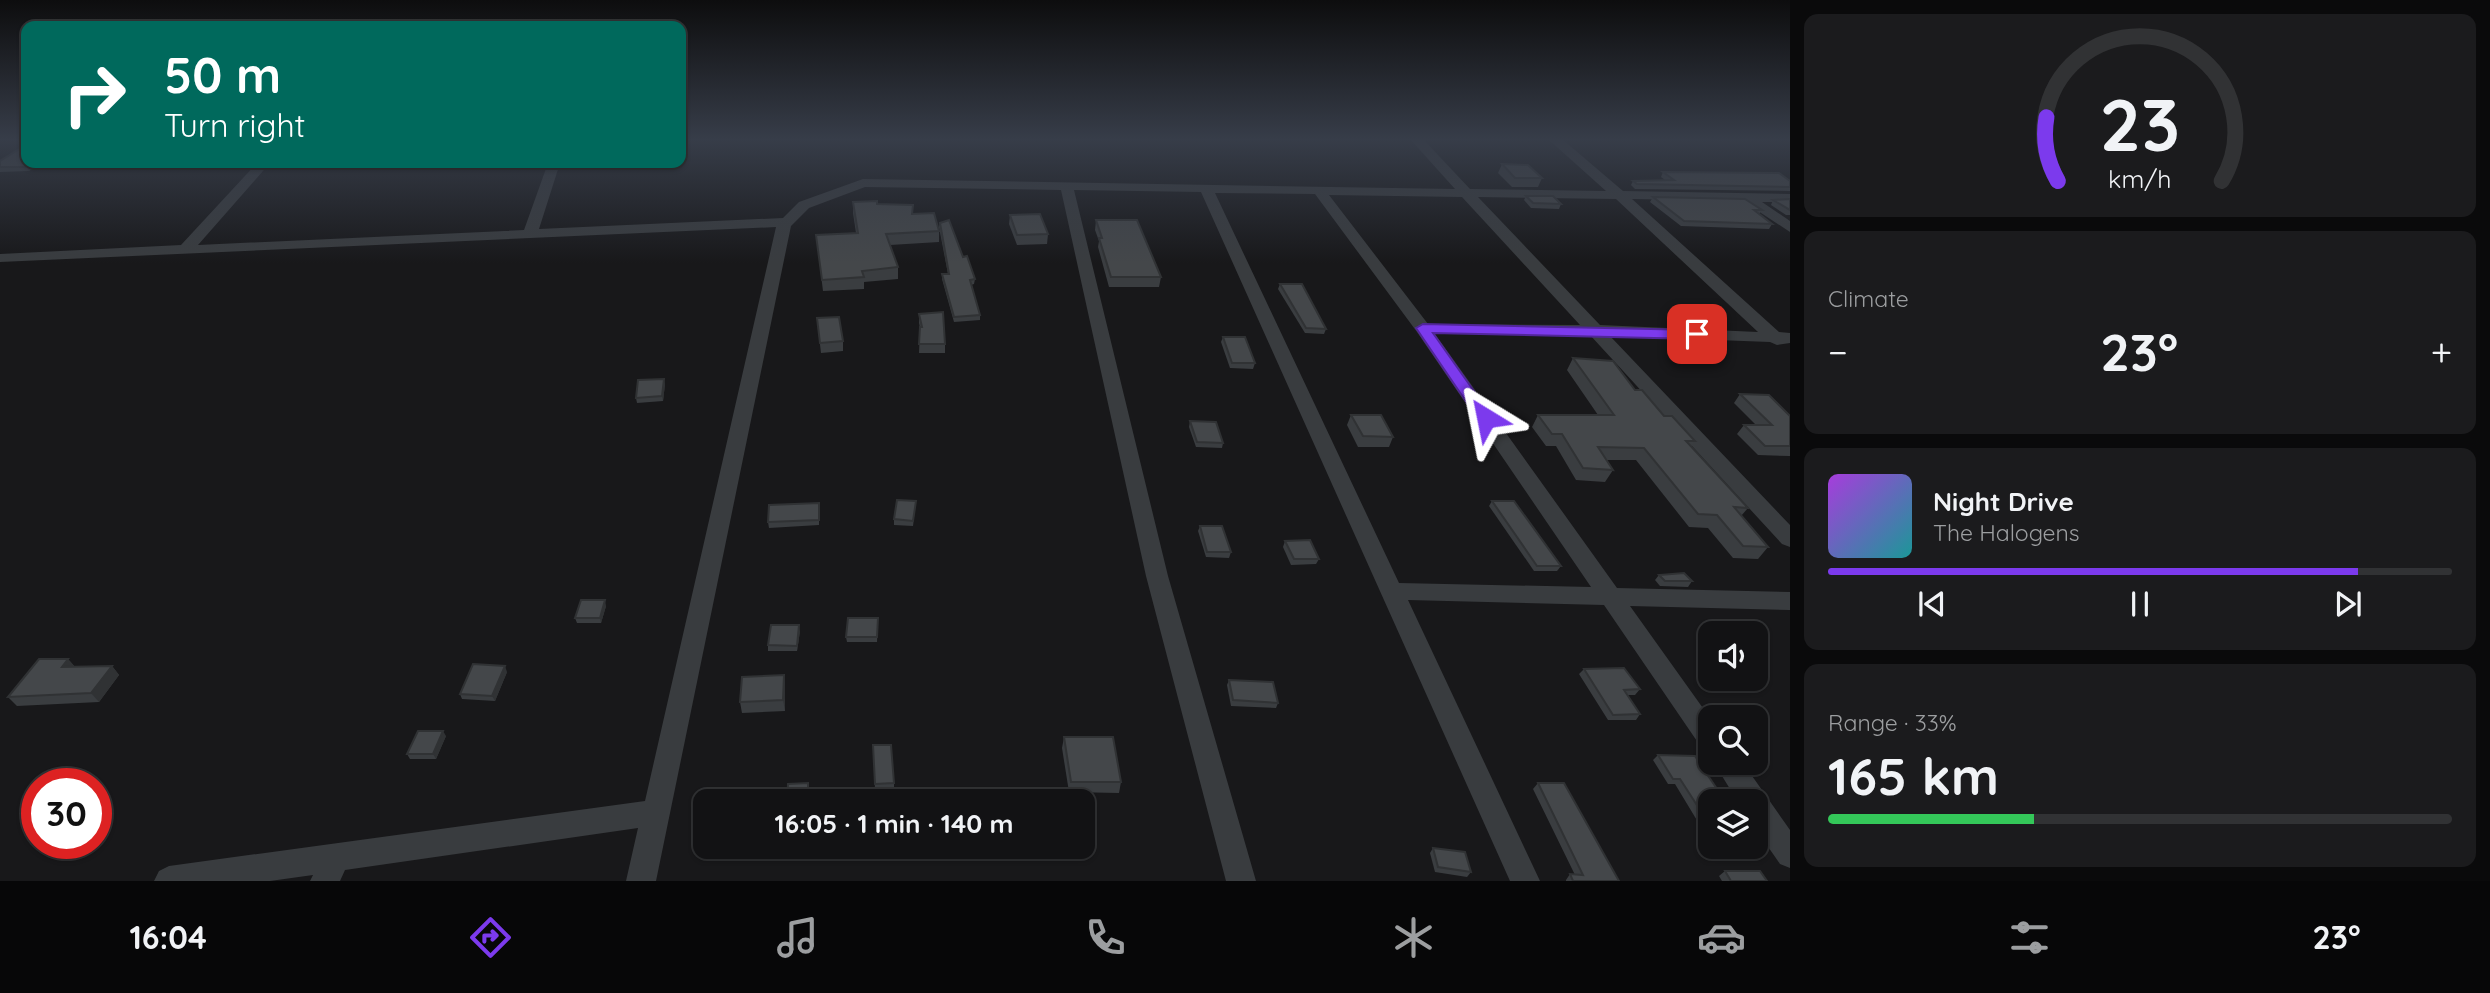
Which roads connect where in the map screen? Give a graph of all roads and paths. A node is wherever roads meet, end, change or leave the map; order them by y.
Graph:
1 (248, 180) edge
2 (548, 180) edge
3 (1456, 180) edge
4 (1602, 180) edge
5 (1067, 187) junction
6 (1207, 190) junction
7 (1319, 191) junction
8 (1468, 193) junction
9 (1619, 195) junction
10 (1746, 197) junction
11 (1790, 198) edge
12 (788, 222) junction
13 (1790, 228) edge
14 (530, 234) junction
15 (185, 250) junction
16 (0, 258) edge
17 (1423, 328) junction
18 (1595, 330) junction
19 (1782, 338) edge
20 (1790, 351) edge
21 (1790, 539) edge
22 (1392, 592) junction
23 (1611, 598) junction
24 (1790, 601) edge
25 (1698, 722) edge
26 (656, 812) junction
27 (1768, 823) edge
28 (1790, 854) edge
29 (331, 869) edge
30 (169, 881) edge
31 (641, 881) edge
32 (1241, 881) edge
33 (1525, 881) edge

1 - 15 street
2 - 14 street
3 - 8 street
4 - 9 street
5 - 6 street
5 - 12 street
5 - 32 street
6 - 7 street
6 - 22 street
7 - 8 street
7 - 17 street
8 - 9 street
8 - 18 street
9 - 10 street
9 - 19 street
10 - 11 street
10 - 13 street
12 - 14 street
12 - 26 street
14 - 15 street
15 - 16 street
17 - 18 street
17 - 23 street
18 - 19 street
18 - 21 street
19 - 20 street
22 - 23 street
22 - 33 street
23 - 24 street
23 - 25 street
26 - 29 street
26 - 31 street
27 - 28 street
29 - 30 street

